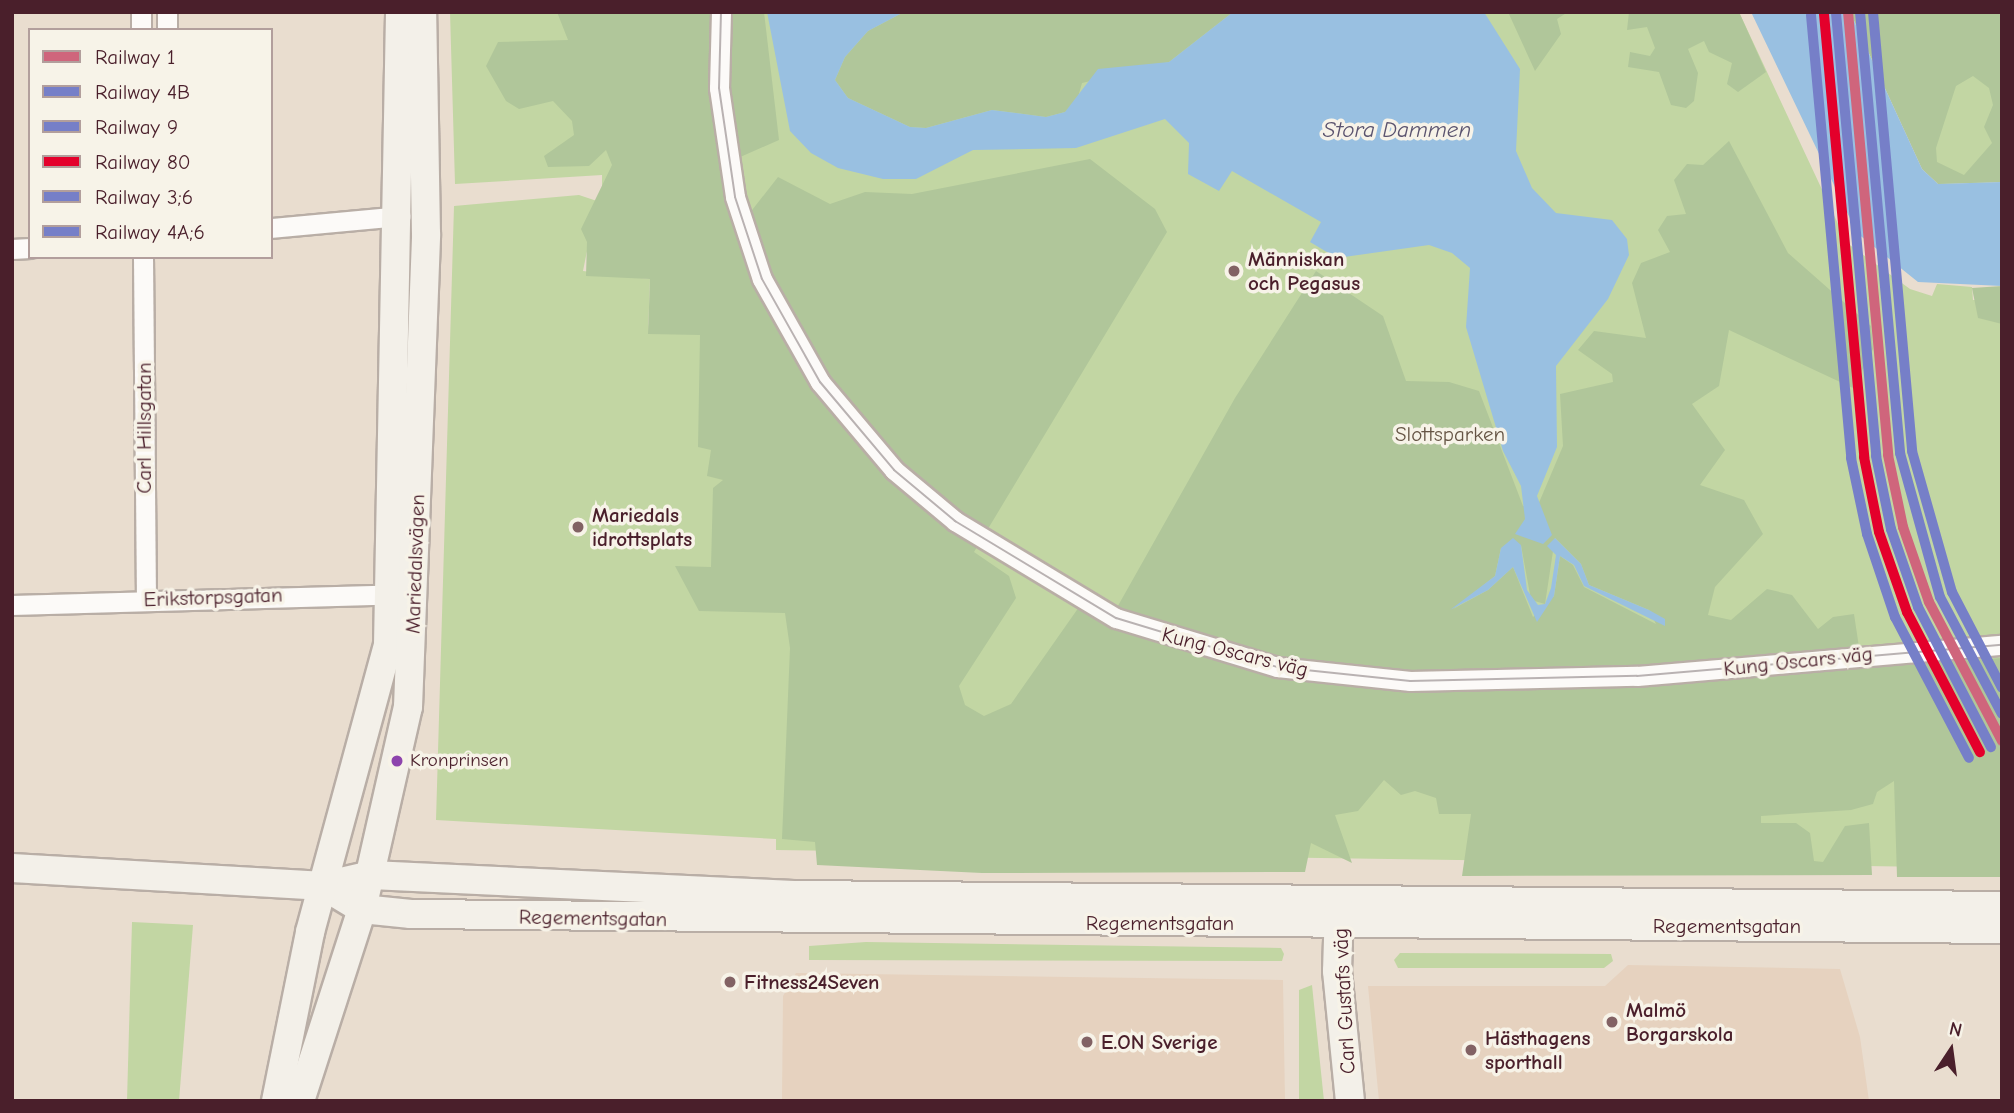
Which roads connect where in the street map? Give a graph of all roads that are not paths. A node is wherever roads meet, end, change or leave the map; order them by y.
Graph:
1 (400, 12) edge
2 (422, 12) edge
3 (721, 12) edge
4 (400, 216) junction
5 (273, 228) edge
6 (143, 259) edge
7 (403, 594) junction
8 (146, 600) junction
9 (12, 605) edge
10 (2002, 645) edge
11 (12, 868) edge
12 (371, 875) junction
13 (324, 886) junction
14 (2002, 906) edge
15 (362, 909) junction
16 (1339, 912) junction
17 (2002, 929) edge
18 (276, 1101) edge
19 (300, 1101) edge
20 (1350, 1101) edge

1 - 4 main road, Mariedalsvägen
2 - 7 main road, Mariedalsvägen
3 - 10 street, Kung Oscars väg
4 - 5 street
4 - 7 main road, Mariedalsvägen
6 - 8 street, Carl Hillsgatan
7 - 8 street, Erikstorpsgatan
7 - 12 main road, Mariedalsvägen
7 - 13 main road, Mariedalsvägen
8 - 9 street, Erikstorpsgatan
11 - 13 main road, Regementsgatan
12 - 13 main road, Regementsgatan
12 - 15 main road, Mariedalsvägen
12 - 16 main road, Regementsgatan
13 - 15 main road, Regementsgatan
13 - 18 main road, Mariedalsvägen
14 - 16 main road, Regementsgatan
15 - 16 main road, Regementsgatan
15 - 19 main road, Mariedalsvägen
16 - 17 main road, Regementsgatan
16 - 20 main road, Carl Gustafs väg

